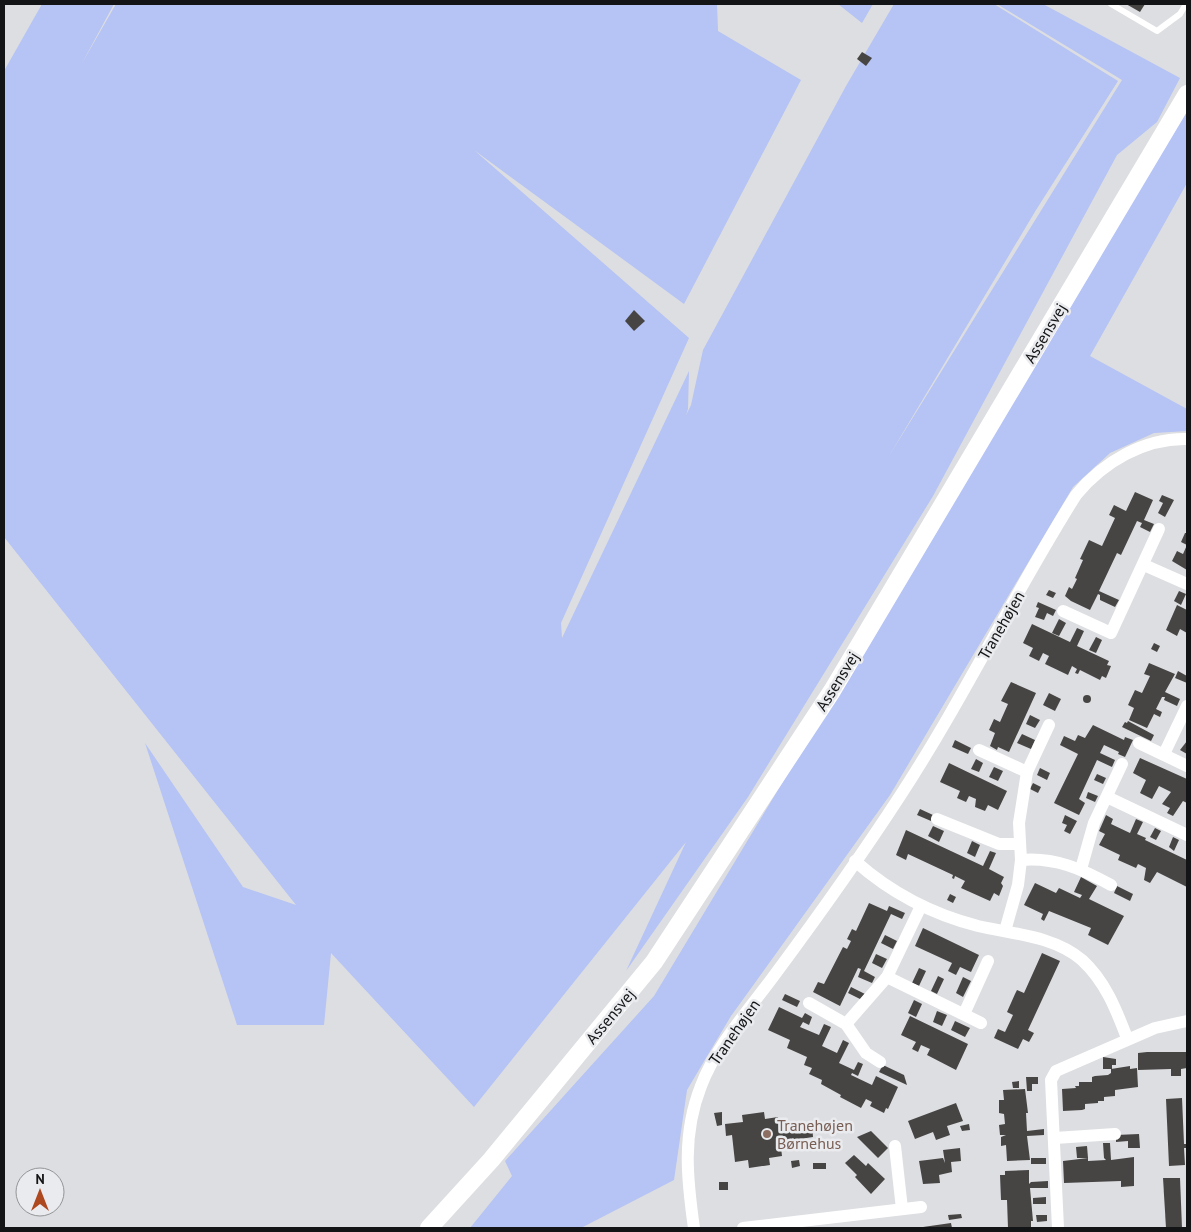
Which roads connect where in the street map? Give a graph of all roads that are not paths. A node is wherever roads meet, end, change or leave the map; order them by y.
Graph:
1 (1111, 4) edge
2 (1186, 4) edge
3 (1187, 94) edge
4 (1187, 439) edge
5 (1159, 529) dead end
6 (1144, 564) junction
7 (1187, 584) edge
8 (1063, 611) dead end
9 (1187, 706) edge
10 (1049, 725) dead end
11 (1139, 743) dead end
12 (979, 750) dead end
13 (1164, 754) junction
14 (1122, 764) dead end
15 (1187, 766) edge
16 (1027, 772) junction
17 (1107, 797) junction
18 (937, 819) dead end
19 (1187, 835) edge
20 (1019, 844) junction
21 (1021, 860) junction
22 (855, 861) junction
23 (1081, 869) junction
24 (1111, 885) dead end
25 (921, 906) junction
26 (1005, 932) junction
27 (988, 961) dead end
28 (887, 977) junction
29 (809, 1003) dead end
30 (964, 1014) junction
31 (1187, 1021) edge
32 (981, 1023) dead end
33 (846, 1024) junction
34 (1128, 1038) junction
35 (880, 1062) dead end
36 (1115, 1134) dead end
37 (1055, 1138) junction
38 (895, 1146) dead end
39 (921, 1206) dead end
40 (902, 1209) junction
41 (429, 1228) edge
42 (694, 1228) edge
43 (748, 1228) edge
44 (1058, 1228) edge

1 - 2 lane
3 - 41 main road, Assensvej
4 - 22 street, Tranehøjen
5 - 6 street
6 - 7 street
6 - 8 street
9 - 13 street
10 - 16 street
11 - 13 street
12 - 16 street
13 - 15 street
14 - 17 street
16 - 20 street
17 - 19 street
17 - 23 street
18 - 20 street
20 - 21 street
21 - 23 street
21 - 26 street
22 - 25 street
22 - 42 street, Tranehøjen
23 - 24 street
25 - 26 street
25 - 28 street
26 - 34 street
27 - 30 street
28 - 30 street
28 - 33 street
29 - 33 street
30 - 32 street
31 - 34 street
33 - 35 street
34 - 37 street
36 - 37 street
37 - 44 street
38 - 40 street
39 - 40 street
40 - 43 street

